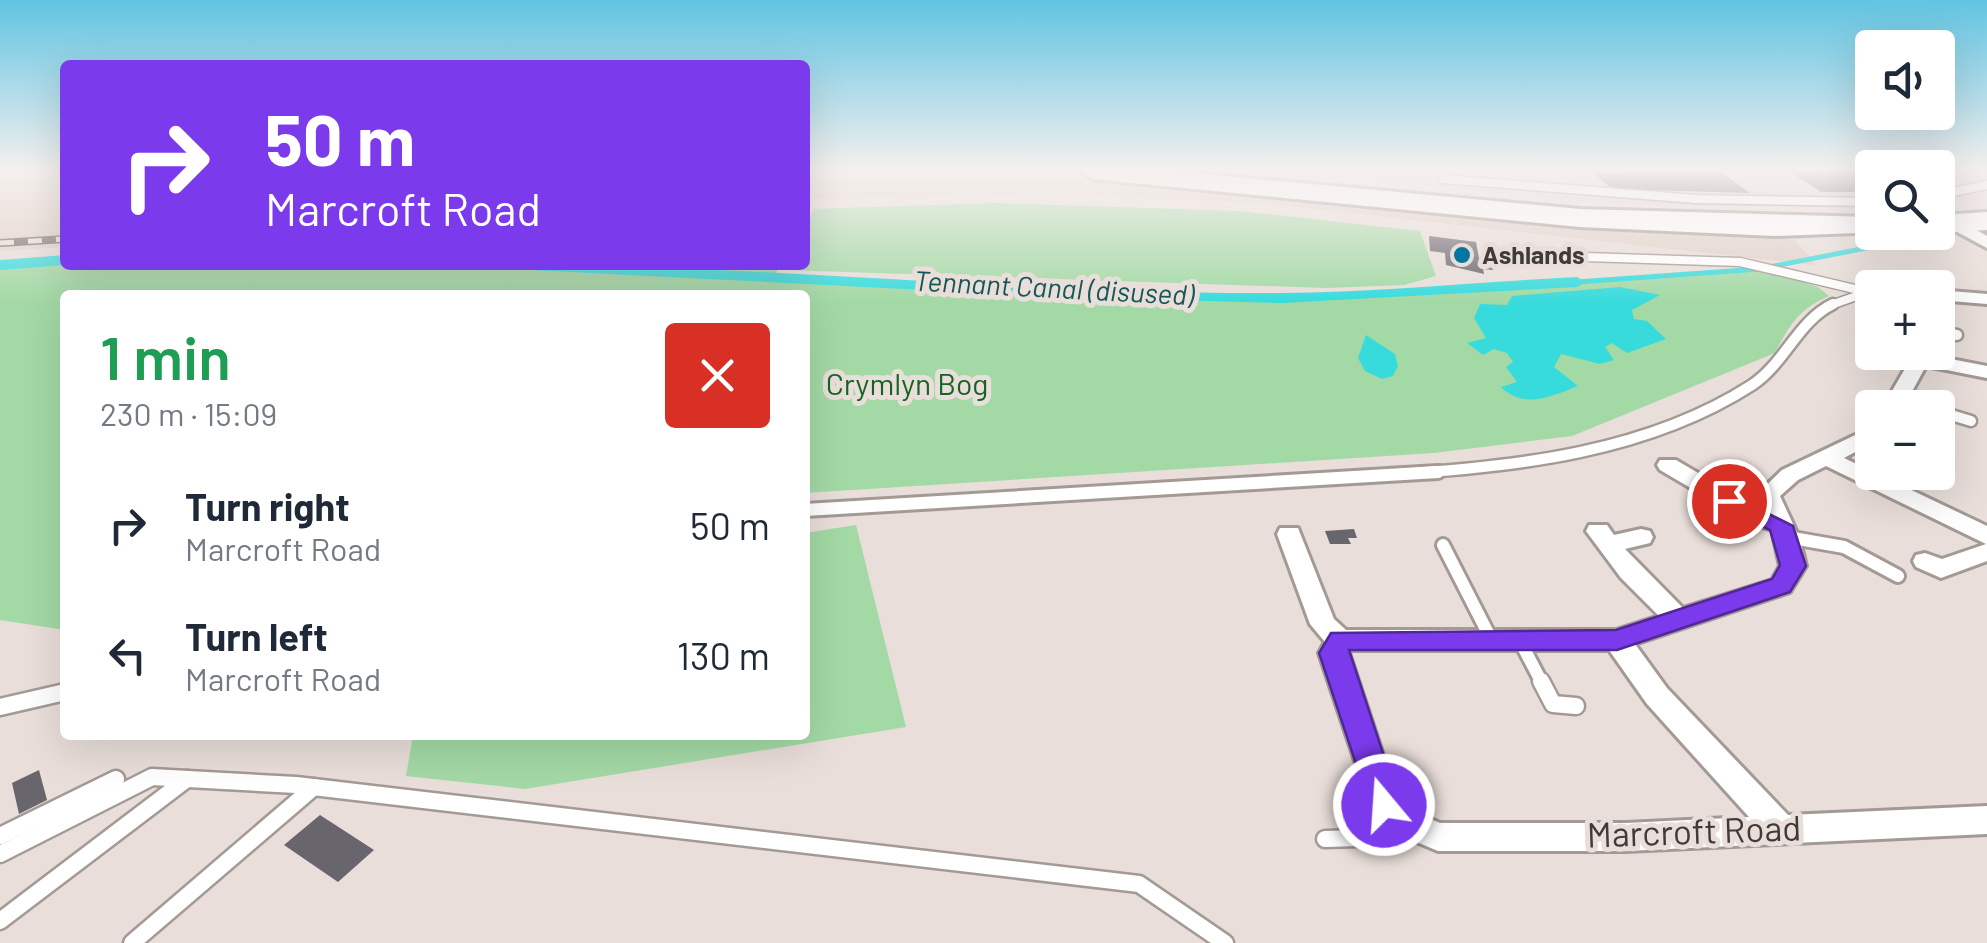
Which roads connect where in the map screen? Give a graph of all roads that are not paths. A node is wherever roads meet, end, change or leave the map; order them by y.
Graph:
1 (1564, 215) edge
2 (1804, 215) edge
3 (1855, 216) edge
4 (1987, 220) edge
5 (1955, 221) edge
6 (1855, 226) edge
7 (1955, 227) edge
8 (1987, 242) edge
9 (1522, 255) dead end
10 (1855, 289) edge
11 (1983, 294) edge
12 (1855, 295) edge
13 (1955, 295) edge
14 (1955, 365) edge
15 (1987, 372) edge
16 (1955, 417) edge
17 (1971, 422) dead end
18 (1855, 444) edge
19 (1830, 459) junction
20 (1668, 465) dead end
21 (810, 510) edge
22 (1784, 531) junction
23 (1288, 534) dead end
24 (1987, 536) edge
25 (1640, 537) dead end
26 (1443, 544) dead end
27 (1987, 552) edge
28 (1925, 561) dead end
29 (1898, 576) dead end
30 (1678, 619) junction
31 (1340, 640) junction
32 (1617, 640) junction
33 (1506, 641) junction
34 (60, 693) edge
35 (0, 706) edge
36 (1576, 706) dead end
37 (116, 778) dead end
38 (188, 779) junction
39 (314, 788) junction
40 (1987, 820) edge
41 (1404, 822) junction
42 (1780, 828) junction
43 (0, 836) edge
44 (1325, 839) dead end
45 (0, 854) edge
46 (0, 921) edge
47 (132, 943) edge
48 (1225, 943) edge

1 - 6 highway
2 - 3 highway
4 - 5 highway
7 - 8 street
9 - 10 lane
11 - 13 street
12 - 21 lane
14 - 15 street
16 - 17 lane
18 - 19 street
19 - 22 street
19 - 24 street
20 - 22 street
22 - 29 lane
22 - 30 street
23 - 31 street
25 - 30 street
26 - 33 lane
27 - 28 street
30 - 32 street
31 - 33 street
31 - 41 street
32 - 33 street
32 - 42 street
33 - 36 lane
34 - 35 lane
37 - 43 lane
38 - 39 lane
38 - 45 lane
38 - 46 lane
39 - 47 lane
39 - 48 lane
40 - 42 street, Marcroft Road
41 - 42 street, Marcroft Road
41 - 44 lane

